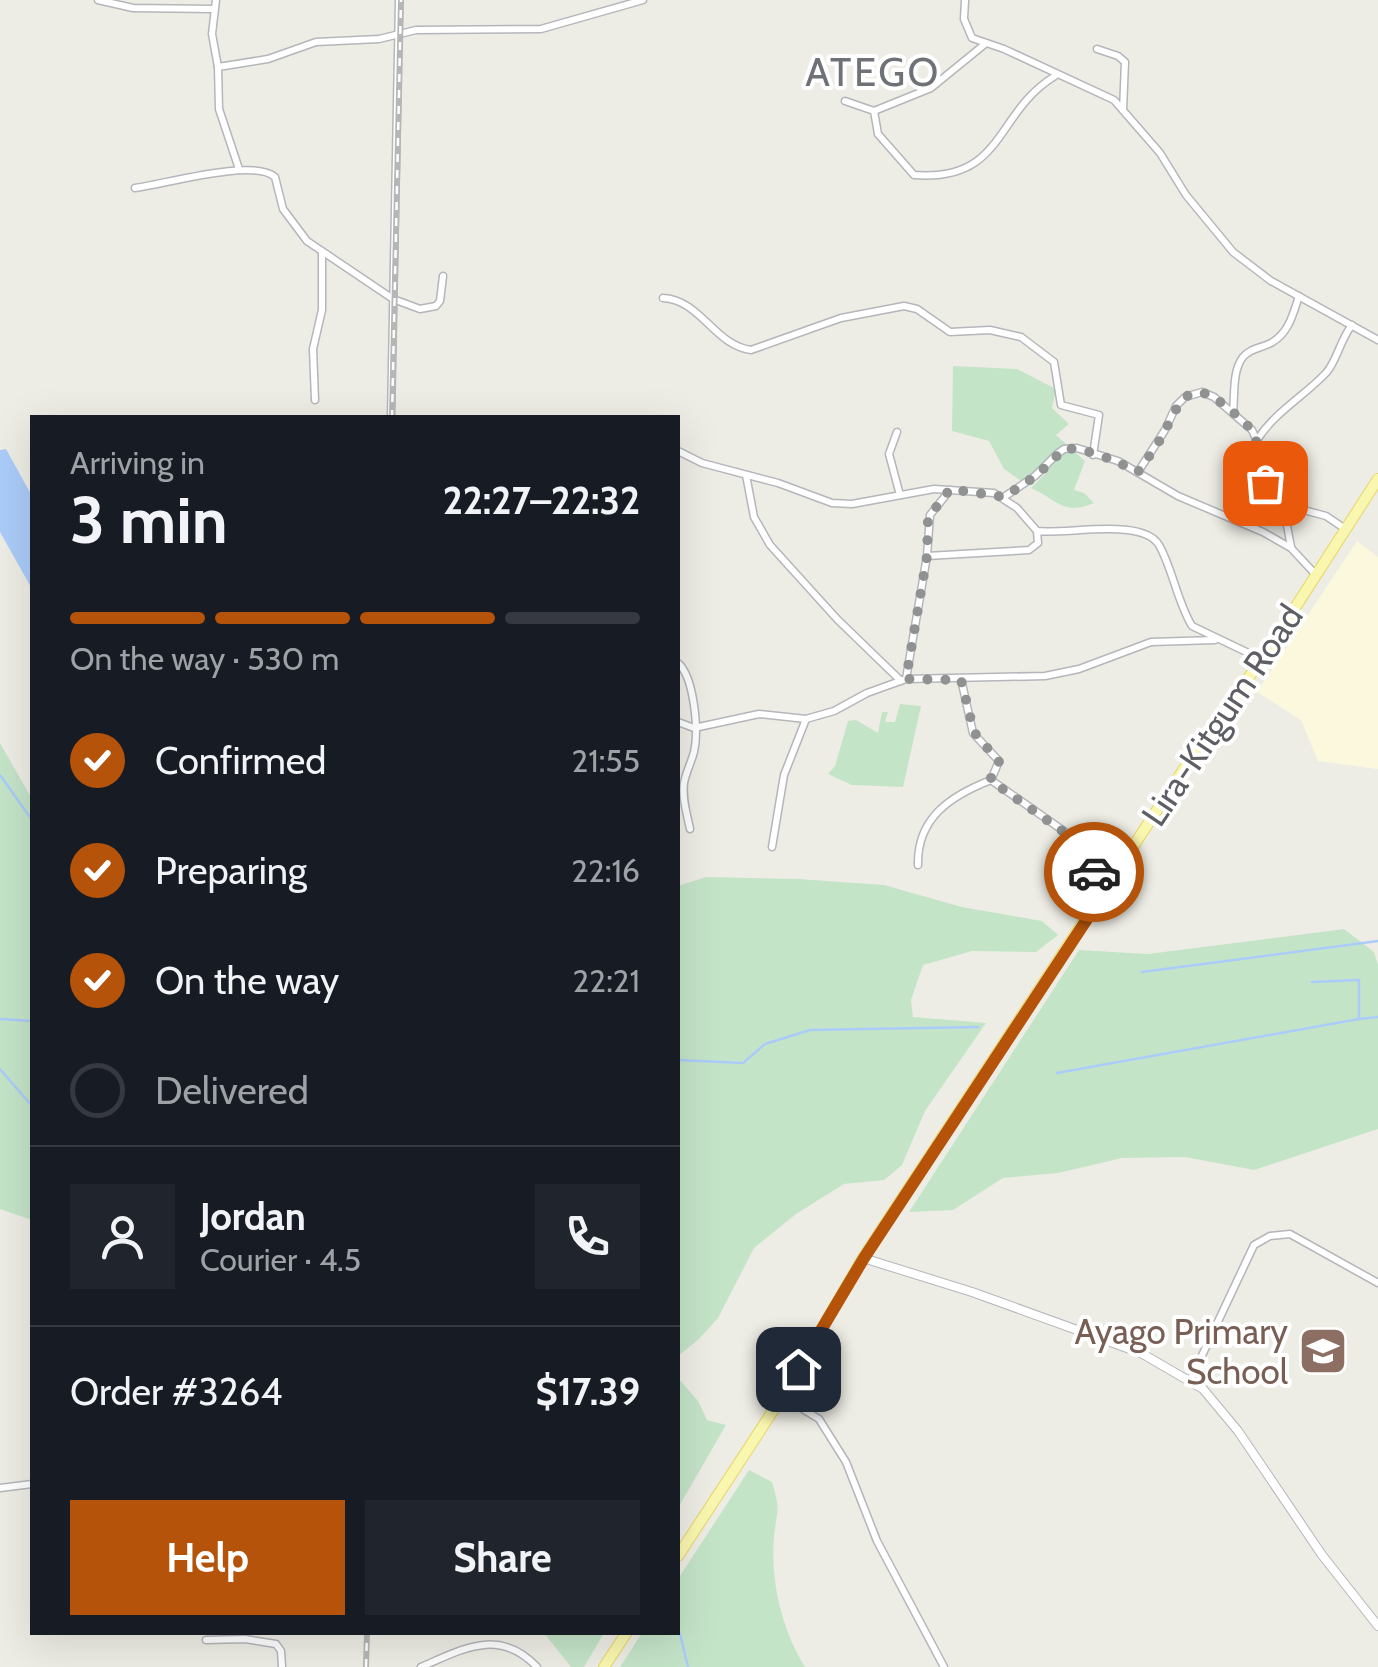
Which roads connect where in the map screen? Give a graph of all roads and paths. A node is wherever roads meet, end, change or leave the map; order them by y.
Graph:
1 (98, 0) edge
2 (216, 0) edge
3 (398, 0) edge
4 (643, 0) edge
5 (965, 0) edge
6 (213, 9) junction
7 (399, 35) junction
8 (985, 44) junction
9 (1097, 49) dead end
10 (218, 67) junction
11 (1056, 76) junction
12 (845, 100) dead end
13 (874, 111) junction
14 (1123, 111) junction
15 (239, 169) junction
16 (135, 188) dead end
17 (322, 252) junction
18 (442, 276) dead end
19 (1299, 296) junction
20 (663, 298) dead end
21 (393, 299) junction
22 (1352, 325) junction
23 (1378, 340) edge
24 (316, 400) dead end
25 (1233, 413) junction
26 (391, 415) edge
27 (897, 432) dead end
28 (1256, 441) junction
29 (680, 452) edge
30 (1093, 456) junction
31 (1138, 472) junction
32 (746, 475) junction
33 (1378, 479) edge
34 (950, 489) junction
35 (900, 495) junction
36 (1004, 497) junction
37 (1284, 504) junction
38 (1344, 528) junction
39 (1036, 530) junction
40 (1291, 548) junction
41 (927, 556) junction
42 (1316, 576) junction
43 (1216, 640) junction
44 (1262, 660) junction
45 (680, 664) edge
46 (903, 680) junction
47 (961, 680) junction
48 (806, 719) junction
49 (680, 723) edge
50 (694, 728) junction
51 (990, 780) junction
52 (690, 830) dead end
53 (772, 846) dead end
54 (918, 865) dead end
55 (1108, 884) junction
56 (864, 1258) junction
57 (1378, 1283) edge
58 (1190, 1381) junction
59 (782, 1397) junction
60 (30, 1484) edge
61 (0, 1488) edge
62 (680, 1553) edge
63 (1378, 1626) edge
64 (625, 1635) edge
65 (206, 1640) dead end
66 (282, 1667) edge
67 (421, 1667) edge
68 (537, 1667) edge
69 (604, 1667) edge
70 (944, 1667) edge

1 - 6 street
2 - 6 street
3 - 7 street
4 - 7 street
5 - 8 street
6 - 10 street
7 - 10 street
7 - 21 street
8 - 11 street
8 - 13 street
9 - 14 street
10 - 15 street
11 - 13 street
11 - 14 street
12 - 13 street
14 - 19 street
15 - 16 street
15 - 17 street
17 - 21 street
17 - 24 street
18 - 21 street
19 - 22 street
19 - 25 street
20 - 30 street
21 - 26 street
22 - 23 street
22 - 28 street
25 - 28 street
25 - 31 street
27 - 35 street
28 - 37 street
29 - 32 street
30 - 31 street
30 - 36 street
31 - 40 street
32 - 35 street
32 - 46 street
33 - 38 main road, Lira-Kitgum Road
34 - 35 street
34 - 36 street
34 - 41 street
36 - 39 street
37 - 38 street
37 - 40 street
38 - 42 main road, Lira-Kitgum Road
39 - 41 street
39 - 43 street
40 - 42 street
41 - 46 street
42 - 44 main road, Lira-Kitgum Road
43 - 44 street
43 - 47 street
44 - 55 main road, Lira-Kitgum Road
45 - 50 street
46 - 47 street
46 - 48 street
47 - 51 street
48 - 50 street
48 - 53 street
49 - 50 street
50 - 52 street
51 - 54 street
51 - 55 street
55 - 56 main road, Lira-Kitgum Road
56 - 58 street
56 - 59 main road, Lira-Kitgum Road
57 - 58 street
58 - 63 street
59 - 62 main road, Lira-Kitgum Road
59 - 70 street
60 - 61 street
64 - 69 main road
65 - 66 street
67 - 68 street

